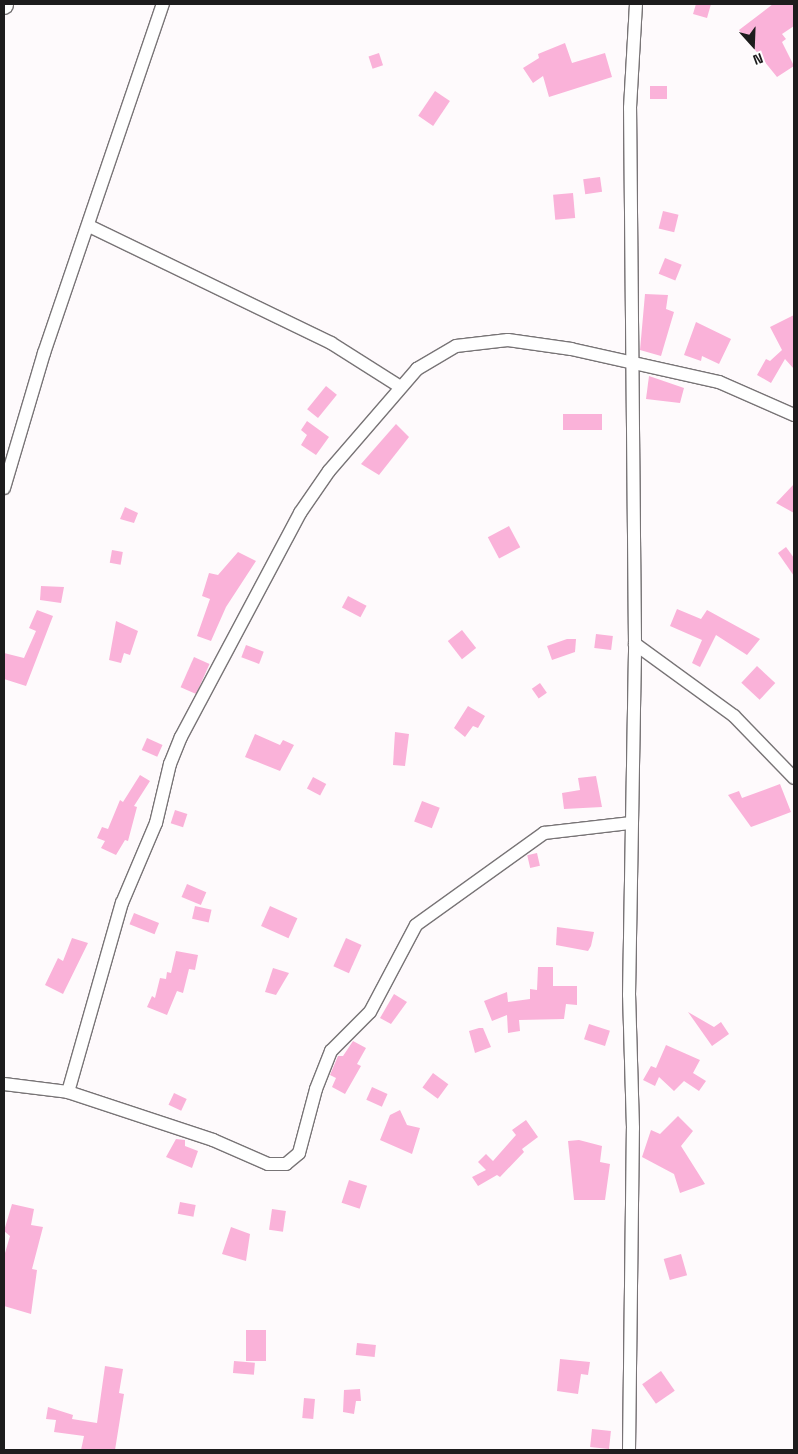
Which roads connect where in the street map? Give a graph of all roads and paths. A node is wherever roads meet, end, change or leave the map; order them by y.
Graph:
1 (162, 4) edge
2 (636, 4) edge
3 (88, 226) junction
4 (633, 362) junction
5 (399, 386) junction
6 (794, 415) edge
7 (4, 488) edge
8 (635, 644) junction
9 (794, 778) edge
10 (630, 823) junction
11 (4, 1084) edge
12 (68, 1092) junction
13 (629, 1450) edge

1 - 3 street
2 - 4 street
3 - 5 street
3 - 7 street
4 - 5 street
4 - 6 street
4 - 8 street
5 - 12 street
8 - 9 street
8 - 10 street
10 - 12 street
10 - 13 street
11 - 12 street

